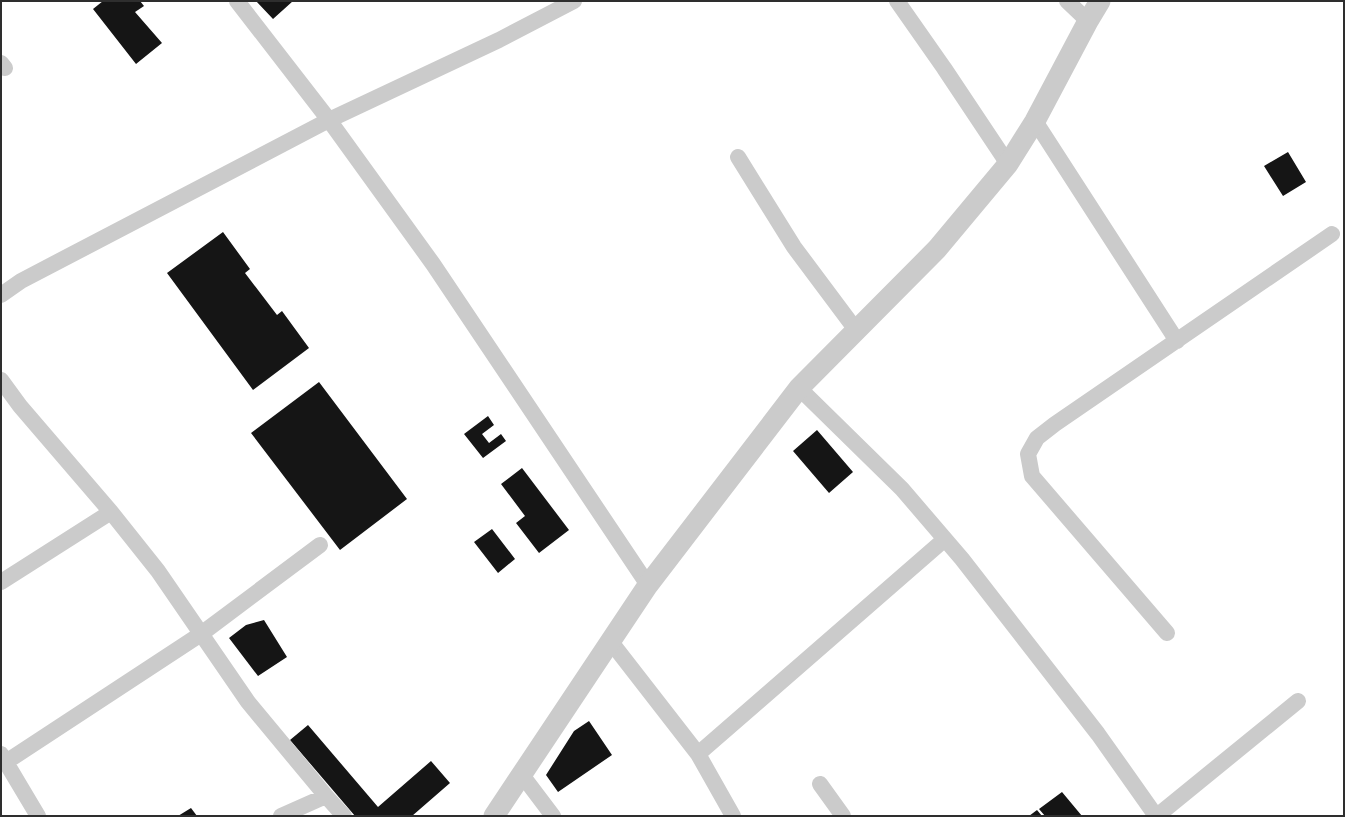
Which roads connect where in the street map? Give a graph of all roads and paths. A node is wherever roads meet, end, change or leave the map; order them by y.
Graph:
1 (236, 1) edge
2 (574, 1) edge
3 (897, 1) edge
4 (1067, 1) edge
5 (1100, 1) edge
6 (1088, 21) junction
7 (329, 120) junction
8 (1035, 121) junction
9 (738, 157) dead end
10 (1008, 164) junction
11 (1332, 234) dead end
12 (1, 295) edge
13 (856, 330) junction
14 (1177, 341) junction
15 (1, 380) edge
16 (799, 388) junction
17 (111, 512) junction
18 (945, 539) junction
19 (320, 545) dead end
20 (1, 582) edge
21 (648, 585) junction
22 (1167, 633) dead end
23 (201, 634) junction
24 (611, 642) junction
25 (1298, 702) dead end
26 (698, 754) junction
27 (4, 758) edge
28 (522, 775) junction
29 (820, 784) dead end
30 (326, 796) junction
31 (38, 816) edge
32 (281, 816) edge
33 (344, 816) edge
34 (494, 816) edge
35 (553, 816) edge
36 (733, 816) edge
37 (843, 816) edge
38 (1157, 816) edge

1 - 7 street
2 - 7 street
3 - 10 street
4 - 6 street
5 - 6 street
6 - 8 street
7 - 12 street
7 - 21 street
8 - 10 street
8 - 14 street
9 - 13 street
10 - 13 street
11 - 14 street
13 - 16 street
14 - 22 street
15 - 17 street
16 - 18 street
16 - 21 street
17 - 20 street
17 - 23 street
18 - 26 street
18 - 38 street
19 - 23 street
21 - 24 street
23 - 27 street
23 - 30 street
24 - 26 street
24 - 28 street
25 - 38 street
26 - 36 street
27 - 31 street
28 - 34 street
28 - 35 street
29 - 37 street
30 - 32 street
30 - 33 street

